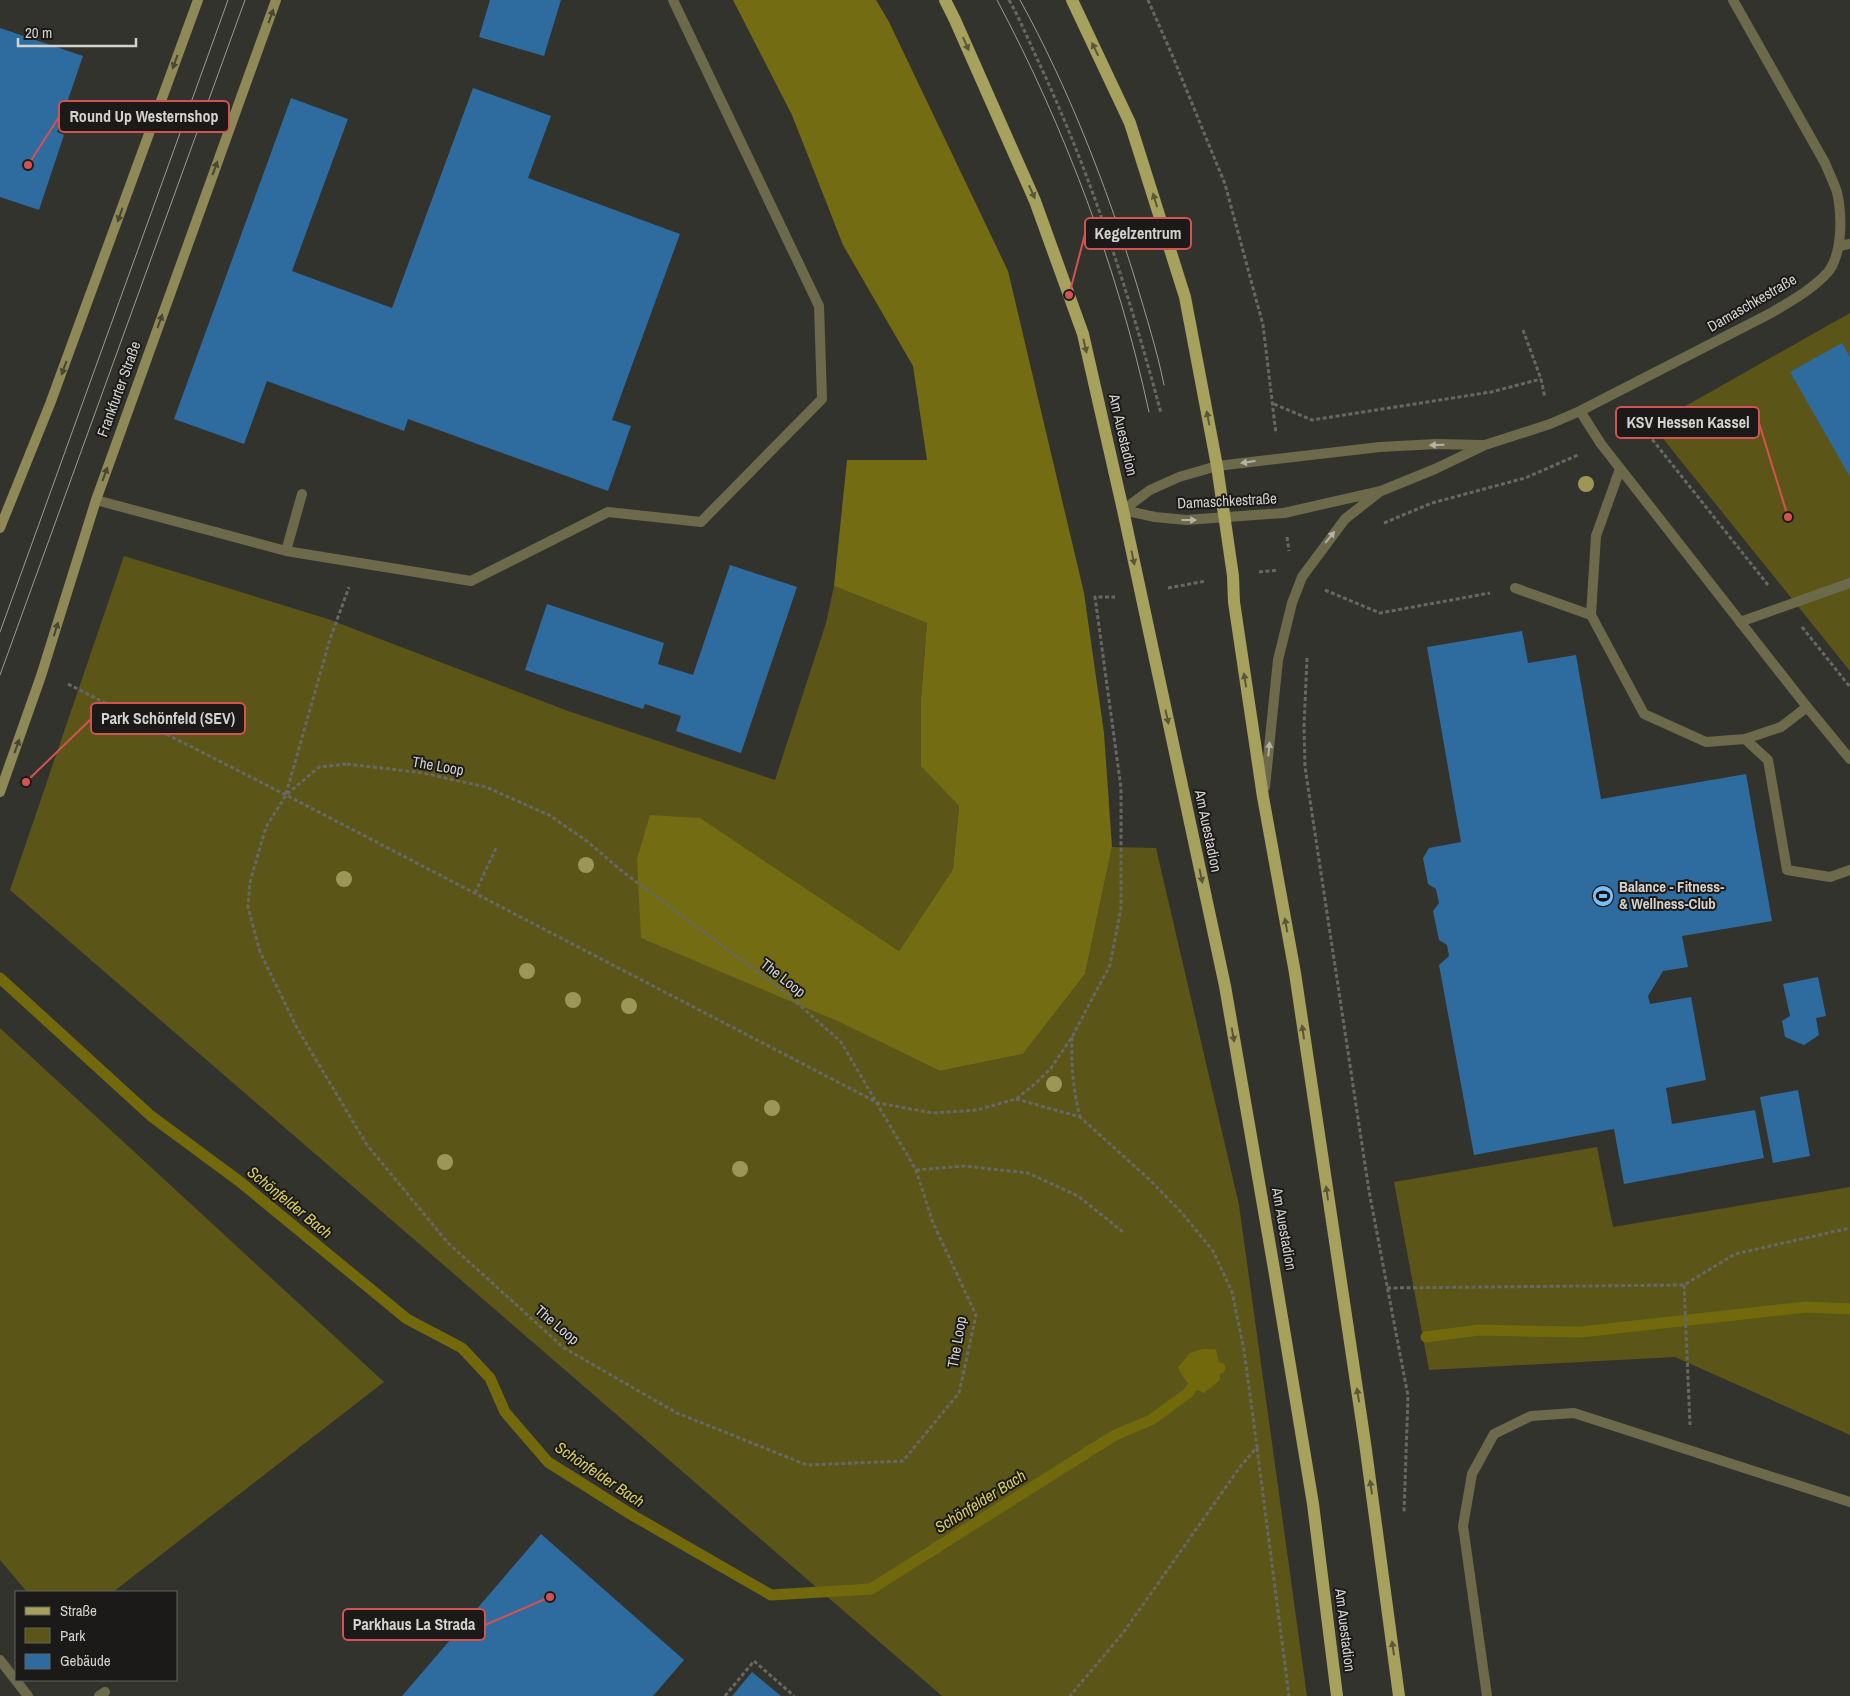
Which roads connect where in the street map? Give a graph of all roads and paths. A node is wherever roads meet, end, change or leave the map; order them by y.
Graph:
1 (198, 0) edge
2 (276, 0) edge
3 (673, 0) edge
4 (945, 0) edge
5 (1009, 0) edge
6 (1072, 0) edge
7 (1148, 0) edge
8 (1733, 0) edge
9 (1850, 244) edge
10 (1839, 246) junction
11 (1523, 330) dead end
12 (1616, 394) junction
13 (1580, 411) junction
14 (1161, 413) dead end
15 (1601, 444) junction
16 (1486, 445) junction
17 (1217, 466) junction
18 (1620, 469) junction
19 (1381, 491) junction
20 (302, 494) dead end
21 (96, 500) junction
22 (1123, 510) junction
23 (1224, 518) junction
24 (1381, 524) dead end
25 (0, 528) edge
26 (286, 551) junction
27 (358, 563) junction
28 (1281, 570) dead end
29 (1233, 576) junction
30 (1330, 582) dead end
31 (1850, 584) edge
32 (1515, 588) joint
33 (1325, 590) junction
34 (1140, 593) junction
35 (1322, 599) dead end
36 (1785, 606) junction
37 (1591, 615) junction
38 (1740, 622) junction
39 (1307, 653) dead end
40 (68, 684) dead end
41 (1850, 687) edge
42 (1807, 707) junction
43 (1745, 739) junction
44 (1850, 759) edge
45 (0, 792) edge
46 (286, 795) junction
47 (1263, 797) junction
48 (496, 848) dead end
49 (1850, 870) edge
50 (475, 893) junction
51 (1072, 1037) junction
52 (1016, 1099) junction
53 (878, 1103) junction
54 (1080, 1117) junction
55 (916, 1170) junction
56 (1850, 1228) edge
57 (1123, 1232) dead end
58 (1684, 1286) junction
59 (1387, 1288) junction
60 (1257, 1448) junction
61 (1691, 1451) junction
62 (1850, 1502) edge
63 (1404, 1522) dead end
64 (0, 1660) edge
65 (15, 1679) edge
66 (16, 1681) edge
67 (28, 1696) edge
68 (725, 1696) edge
69 (794, 1696) edge
70 (1070, 1696) edge
71 (1289, 1696) edge
72 (1337, 1696) edge
73 (1399, 1696) edge
74 (1487, 1696) edge

1 -> 25 main road
21 -> 2 main road, Frankfurter Straße
3 - 27 street
4 -> 22 main road, Am Auestadion
5 - 14 path
17 -> 6 main road
7 - 11 path
8 - 10 street, Damaschkestraße
9 - 10 street
10 - 12 street, Damaschkestraße
12 - 13 street, Damaschkestraße
12 - 36 path
13 - 15 street
13 - 16 street, Damaschkestraße
15 - 18 street
15 - 24 path
16 -> 17 street, Damaschkestraße
16 - 19 street, Damaschkestraße
17 - 22 street, Damaschkestraße
17 - 23 main road
18 - 37 street
18 - 38 street
19 - 23 street, Damaschkestraße
47 -> 19 street
20 - 26 street
21 - 26 street
45 -> 21 main road, Frankfurter Straße
22 -> 23 street, Damaschkestraße
22 -> 34 main road, Am Auestadion
23 - 29 main road
26 - 27 street
27 - 46 path
28 - 29 path
29 - 34 path
47 -> 29 main road
30 - 33 path
31 - 36 street
32 - 33 path
32 - 37 street
33 - 35 path
34 - 51 path
34 -> 72 main road, Am Auestadion
36 - 38 street
36 - 41 path
37 - 43 street
38 - 42 street
39 - 59 path
40 - 46 path
42 - 43 street
42 - 44 street
43 - 49 street
46 - 50 path
46 - 53 path, The Loop
46 - 55 path, The Loop
73 -> 47 main road
48 - 50 path
50 - 53 path
51 - 52 path
51 - 54 path
52 - 53 path
52 - 54 path
53 - 55 path, The Loop
54 - 60 path
55 - 57 path
56 - 58 path
58 - 59 path
58 - 61 path
59 - 63 path
60 - 70 path
60 - 71 path
61 - 62 street
61 - 74 street
64 - 65 street
66 - 67 street
68 - 69 path

